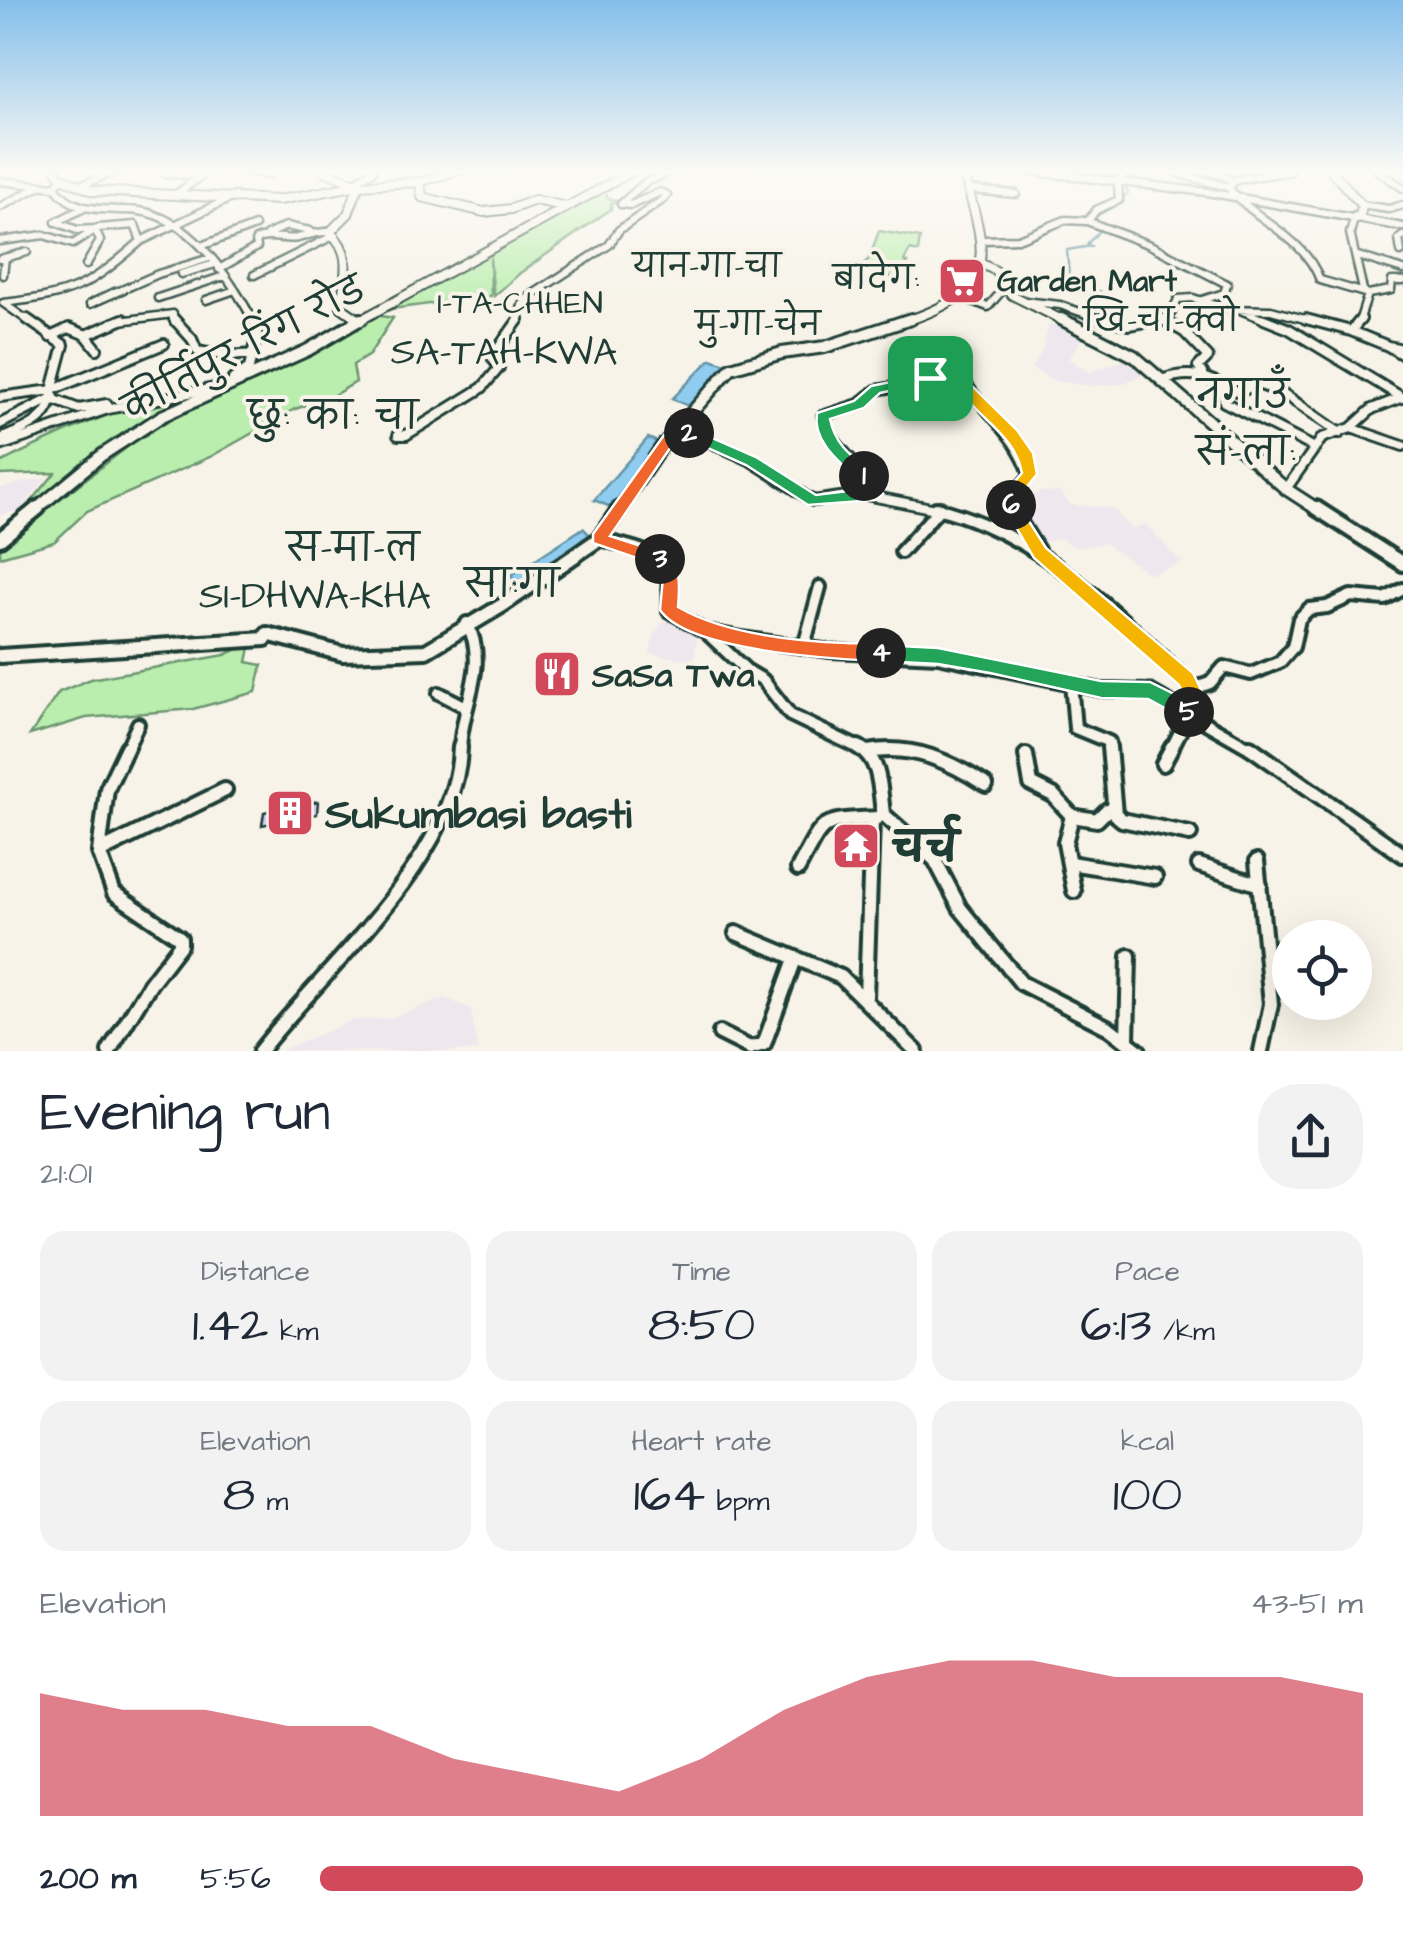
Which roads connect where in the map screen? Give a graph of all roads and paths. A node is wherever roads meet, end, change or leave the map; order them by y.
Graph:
1 (60, 220) edge
2 (163, 220) edge
3 (189, 220) edge
4 (343, 220) edge
5 (543, 220) edge
6 (633, 220) edge
7 (979, 220) edge
8 (1065, 220) edge
9 (1066, 220) edge
10 (1265, 220) edge
11 (1355, 220) edge
12 (1374, 220) edge
13 (1088, 221) joint
14 (255, 226) dead end
15 (1403, 227) edge
16 (174, 228) junction
17 (95, 229) junction
18 (331, 234) junction
19 (1403, 236) edge
20 (984, 240) junction
21 (0, 241) edge
22 (141, 241) junction
23 (201, 246) junction
24 (27, 252) dead end
25 (1400, 252) edge
26 (1358, 256) junction
27 (3, 259) edge
28 (982, 264) junction
29 (86, 265) dead end
30 (217, 267) junction
31 (1403, 270) edge
32 (181, 274) dead end
33 (3, 275) dead end
34 (254, 276) dead end
35 (1403, 282) edge
36 (1006, 286) junction
37 (235, 290) junction
38 (117, 291) dead end
39 (1366, 292) junction
40 (959, 296) junction
41 (158, 298) dead end
42 (206, 300) dead end
43 (1202, 300) junction
44 (1024, 301) junction
45 (1, 302) edge
46 (1238, 309) junction
47 (1163, 320) junction
48 (361, 321) junction
49 (1351, 331) junction
50 (86, 335) junction
51 (50, 338) junction
52 (164, 344) dead end
53 (97, 349) dead end
54 (1403, 352) edge
55 (252, 354) junction
56 (1203, 373) junction
57 (1164, 378) junction
58 (234, 384) junction
59 (1224, 386) junction
60 (184, 389) junction
61 (54, 395) junction
62 (0, 397) edge
63 (1403, 398) edge
64 (0, 424) edge
65 (677, 428) junction
66 (1351, 428) junction
67 (1340, 434) junction
68 (398, 435) dead end
69 (0, 442) edge
70 (1403, 446) edge
71 (1315, 448) junction
72 (1286, 489) junction
73 (875, 494) junction
74 (940, 508) junction
75 (599, 538) junction
76 (0, 539) edge
77 (901, 552) dead end
78 (1040, 553) junction
79 (1403, 564) edge
80 (820, 587) dead end
81 (1403, 589) edge
82 (468, 623) junction
83 (704, 631) junction
84 (804, 646) junction
85 (0, 656) edge
86 (1072, 683) junction
87 (1193, 689) junction
88 (439, 693) dead end
89 (466, 706) junction
90 (1189, 712) junction
91 (138, 724) dead end
92 (868, 752) junction
93 (1026, 755) dead end
94 (1163, 764) dead end
95 (986, 785) dead end
96 (225, 790) dead end
97 (1114, 810) junction
98 (1072, 816) junction
99 (878, 817) junction
100 (1190, 834) dead end
101 (99, 852) junction
102 (1402, 856) edge
103 (1257, 861) dead end
104 (1070, 863) junction
105 (1199, 865) dead end
106 (798, 869) dead end
107 (1155, 877) dead end
108 (1260, 885) junction
109 (1074, 891) dead end
110 (736, 933) dead end
111 (1130, 956) dead end
112 (795, 959) junction
113 (866, 997) junction
114 (720, 1033) dead end
115 (1133, 1046) edge
116 (110, 1051) edge
117 (260, 1051) edge
118 (916, 1051) edge
119 (1261, 1051) edge

1 - 17 street
2 - 16 street
3 - 16 street
4 - 18 street
5 - 48 street, कीर्तिपुर रिंग रोड
6 - 68 street
7 - 20 street
8 - 20 street
9 - 13 street
10 - 39 street
11 - 26 street
12 - 15 street
13 - 43 street
14 - 23 street
16 - 22 street
16 - 23 street
17 - 21 street
17 - 22 street
17 - 29 street
18 - 30 street
18 - 34 street
18 - 48 street
19 - 25 street
20 - 28 street
22 - 45 street
23 - 30 street
24 - 27 street
26 - 31 street
26 - 39 street
27 - 33 street
28 - 36 street
28 - 40 street
30 - 32 street
30 - 37 street
30 - 38 street
30 - 41 street
35 - 39 street
36 - 40 street
36 - 44 street
37 - 42 street
37 - 55 street
39 - 49 street
40 - 65 street
43 - 46 street
43 - 47 street
44 - 47 street
44 - 57 street
45 - 51 street
46 - 49 street
46 - 63 street
47 - 56 street
48 - 58 street, कीर्तिपुर रिंग रोड
49 - 54 street
50 - 51 street
50 - 53 street
50 - 55 street
51 - 61 street
52 - 61 street
55 - 58 street
56 - 57 street
56 - 59 street
57 - 72 street
58 - 60 street
58 - 76 street, कीर्तिपुर रिंग रोड
59 - 67 street
59 - 71 street
60 - 61 street
60 - 69 street
61 - 62 street
61 - 64 street
61 - 69 street
63 - 66 street
65 - 73 street
65 - 75 street
66 - 67 street
66 - 70 street
67 - 71 street
71 - 72 street
72 - 79 street
73 - 74 street
73 - 78 street
74 - 77 street
74 - 78 street
75 - 82 street
75 - 83 street
78 - 87 street
80 - 84 street
81 - 87 street
82 - 85 street
82 - 89 street
83 - 84 street
83 - 92 street
84 - 86 street
86 - 90 street
86 - 97 street
87 - 90 street
88 - 89 street
89 - 117 street
90 - 94 street
90 - 102 street
91 - 101 street
92 - 95 street
92 - 99 street
93 - 98 street
96 - 101 street
97 - 98 street
97 - 100 street
98 - 104 street
99 - 106 street
99 - 113 street
99 - 115 street
101 - 116 street
103 - 108 street
104 - 107 street
104 - 109 street
105 - 108 street
108 - 119 street
110 - 112 street
111 - 115 street
112 - 113 street
112 - 114 street
113 - 118 street

